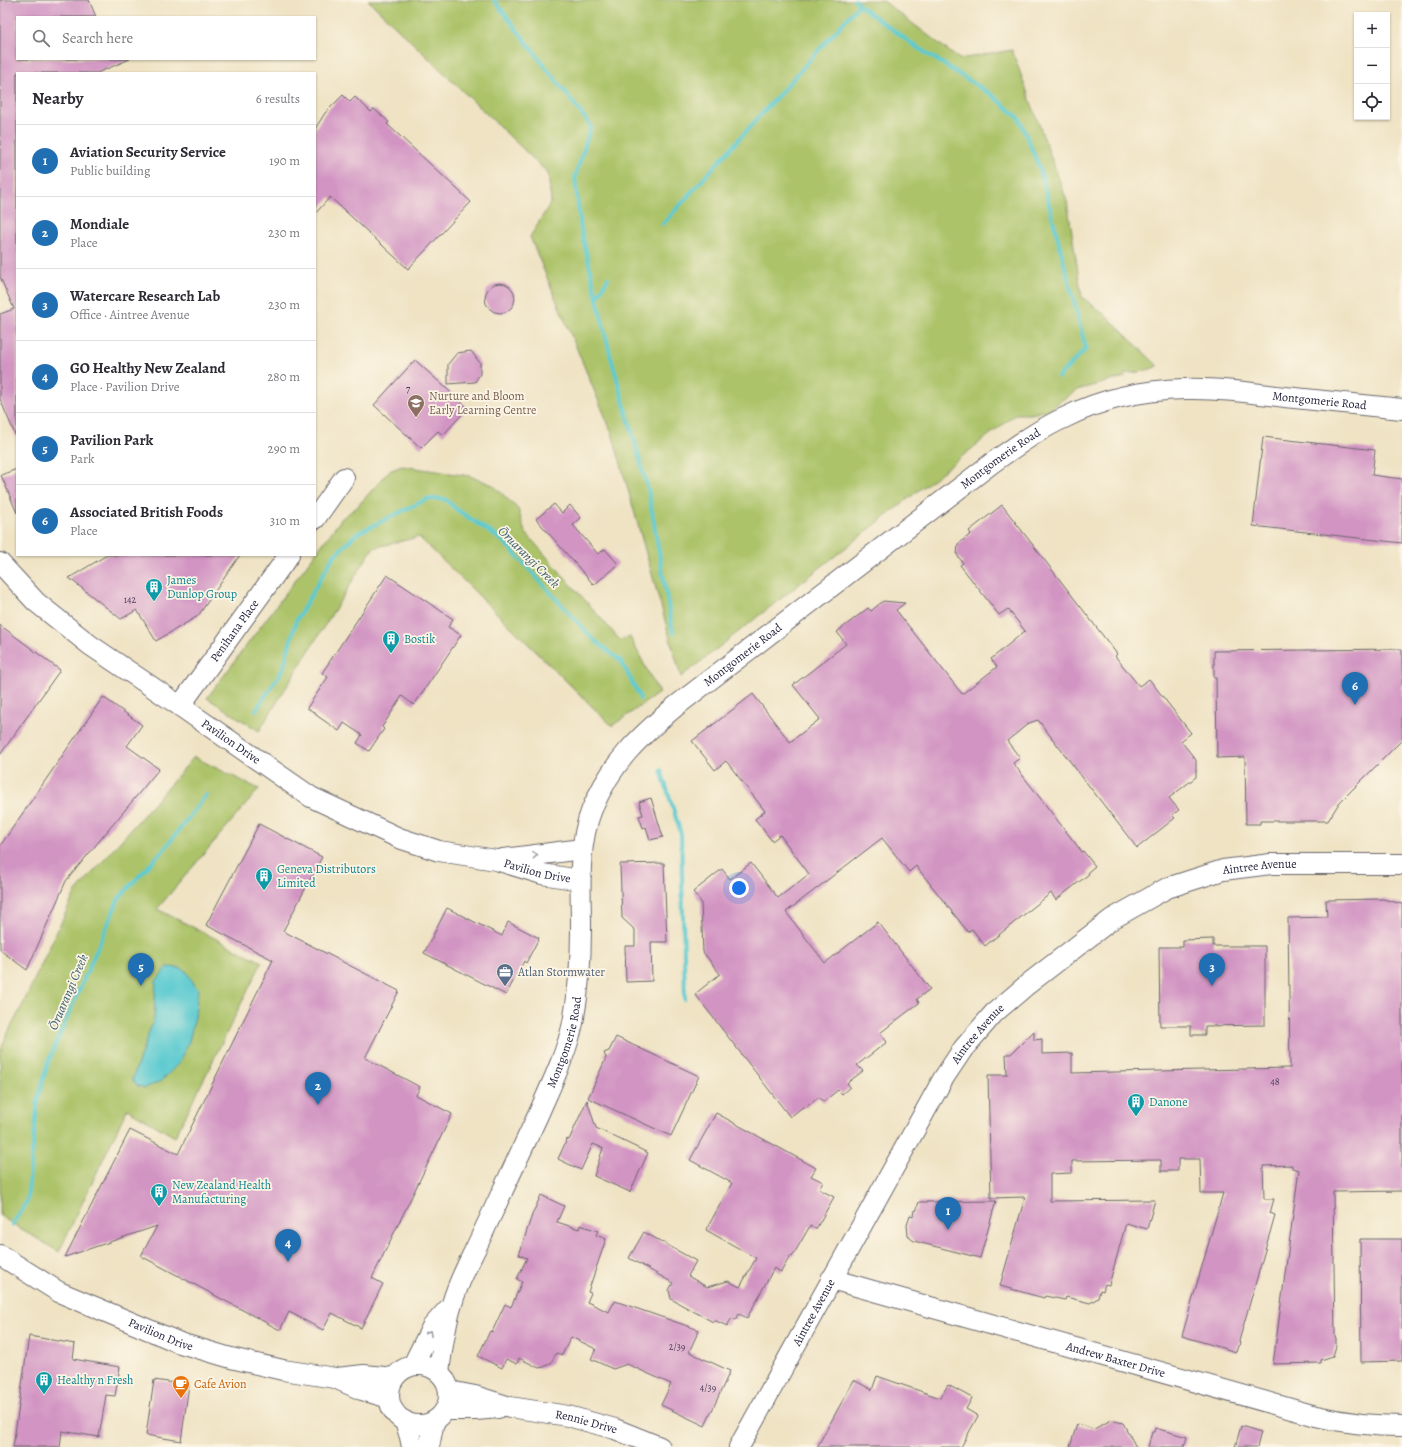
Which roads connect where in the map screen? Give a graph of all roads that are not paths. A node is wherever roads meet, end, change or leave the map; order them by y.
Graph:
1 (1402, 409) edge
2 (344, 478) dead end
3 (316, 518) edge
4 (288, 556) edge
5 (0, 562) edge
6 (180, 706) junction
7 (582, 850) junction
8 (496, 860) junction
9 (1402, 864) edge
10 (580, 880) junction
11 (0, 1255) edge
12 (831, 1279) junction
13 (451, 1305) junction
14 (413, 1365) junction
15 (439, 1372) junction
16 (335, 1378) junction
17 (394, 1378) junction
18 (389, 1398) junction
19 (443, 1407) junction
20 (405, 1421) junction
21 (1402, 1426) edge
22 (412, 1447) edge
23 (429, 1447) edge
24 (660, 1447) edge
25 (739, 1447) edge

1 - 7 street, Montgomerie Road
2 - 3 street
4 - 6 street, Penihana Place
5 - 6 street, Pavilion Drive
6 - 8 street, Pavilion Drive
8 -> 7 street, Pavilion Drive
7 - 10 street, Montgomerie Road
8 - 10 street, Pavilion Drive
9 - 12 street, Aintree Avenue
10 - 13 street, Montgomerie Road
11 - 16 street, Pavilion Drive
12 - 21 street, Andrew Baxter Drive
12 - 25 street, Aintree Avenue
14 -> 13 street, Montgomerie Road
13 - 15 street, Montgomerie Road
14 - 15 street
14 - 17 street
15 - 19 street
16 - 17 street, Pavilion Drive
16 - 18 street, Pavilion Drive
17 - 18 street
18 - 20 street
19 - 20 street
19 - 23 street
19 - 24 street, Rennie Drive
20 - 22 street

